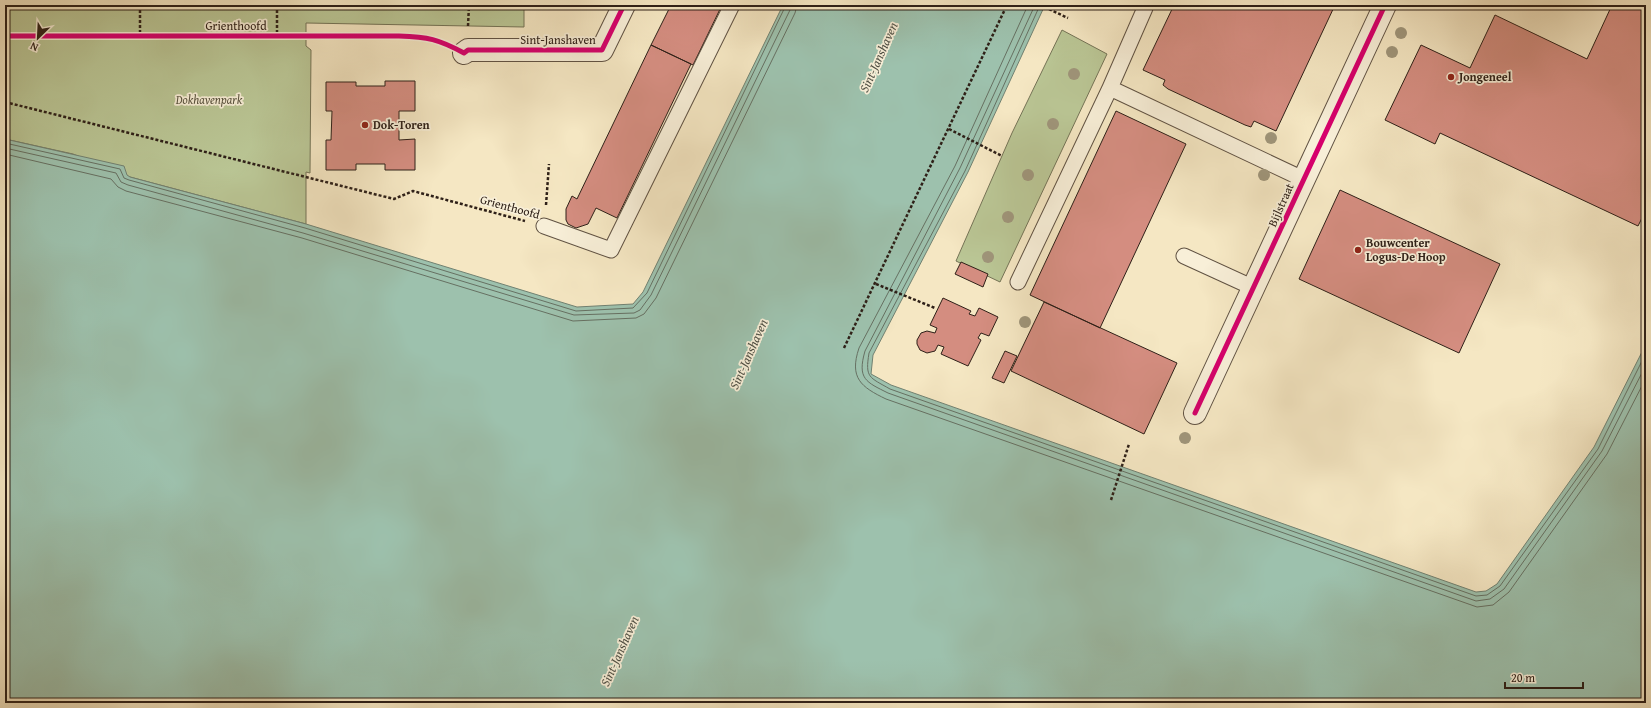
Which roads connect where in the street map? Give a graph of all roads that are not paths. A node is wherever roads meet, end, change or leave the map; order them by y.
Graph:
1 (624, 5) edge
2 (732, 5) edge
3 (1385, 5) edge
4 (1145, 8) dead end
5 (464, 53) dead end
6 (1110, 88) junction
7 (1303, 179) junction
8 (544, 226) road end
9 (1184, 256) dead end
10 (1018, 282) dead end
11 (1254, 288) junction
12 (1195, 413) dead end

1 - 5 street, Sint-Janshaven
2 - 8 lane
3 - 7 street, Bijlstraat
4 - 6 lane
6 - 7 lane, Bijlstraat
6 - 10 lane
7 - 11 street, Bijlstraat
9 - 11 lane
11 - 12 street, Bijlstraat

